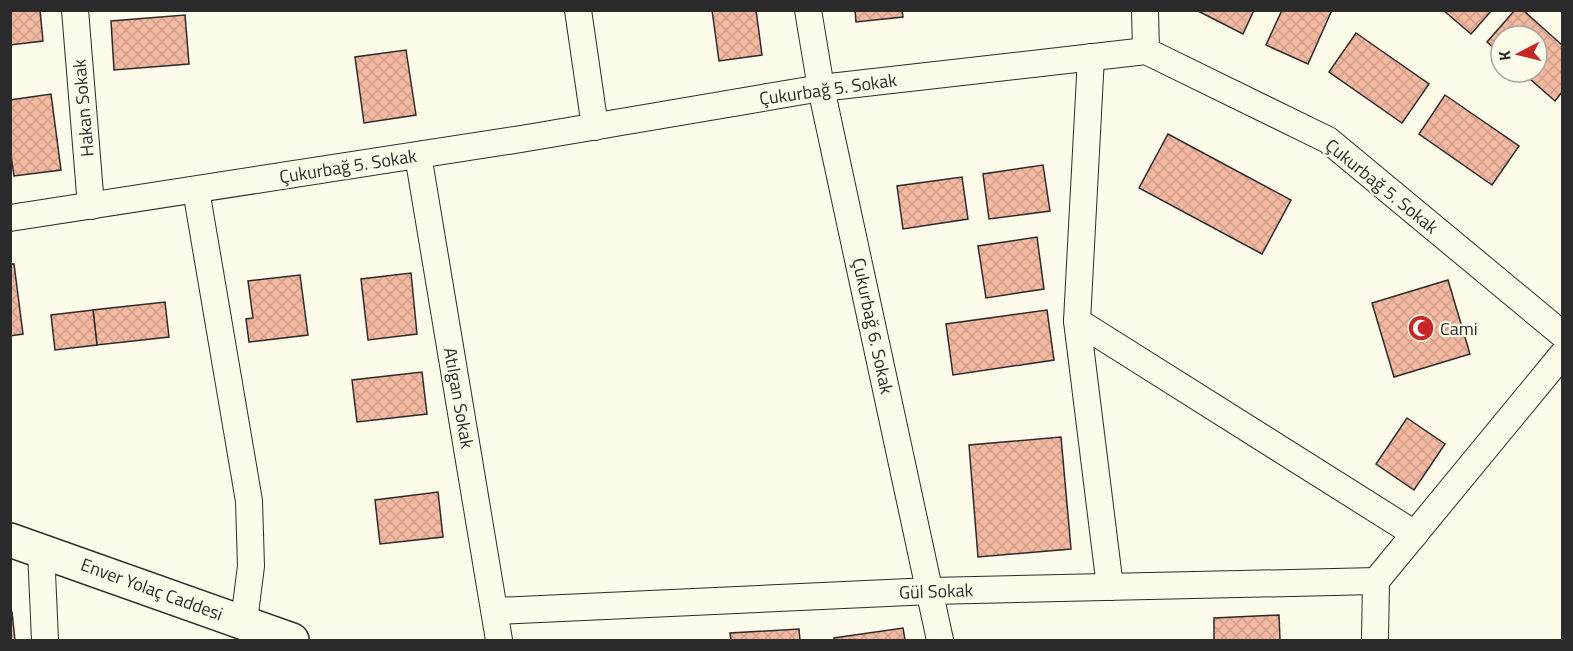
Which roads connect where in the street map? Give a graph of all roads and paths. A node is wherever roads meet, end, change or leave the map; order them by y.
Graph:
1 (75, 10) edge
2 (578, 10) edge
3 (808, 10) edge
4 (1145, 10) edge
5 (1146, 51) junction
6 (1091, 57) junction
7 (821, 88) junction
8 (595, 127) junction
9 (418, 155) junction
10 (196, 190) junction
11 (91, 206) junction
12 (10, 218) edge
13 (1077, 321) junction
14 (1563, 334) edge
15 (1563, 355) edge
16 (1415, 534) junction
17 (26, 545) edge
18 (1376, 581) junction
19 (1110, 586) junction
20 (931, 591) junction
21 (495, 611) junction
22 (244, 621) junction
23 (45, 640) edge
24 (292, 640) edge
25 (499, 640) edge
26 (940, 640) edge
27 (1375, 640) edge

1 - 11 street, Hakan Sokak
2 - 8 street
3 - 7 street, Çukurbağ 6. Sokak
4 - 5 street
5 - 6 street, Çukurbağ 5. Sokak
5 - 14 street, Çukurbağ 5. Sokak
6 - 7 street, Çukurbağ 5. Sokak
6 - 13 street
7 - 8 street, Çukurbağ 5. Sokak
7 - 20 street, Çukurbağ 6. Sokak
8 - 9 street, Çukurbağ 5. Sokak
9 - 10 street, Çukurbağ 5. Sokak
9 - 21 street, Atılgan Sokak
10 - 11 street, Çukurbağ 5. Sokak
10 - 22 street
11 - 12 street, Çukurbağ 5. Sokak
13 - 16 street
13 - 19 street
15 - 16 street
16 - 18 street
17 - 22 street, Enver Yolaç Caddesi
17 - 23 street
18 - 19 street, Gül Sokak
18 - 27 street
19 - 20 street, Gül Sokak
20 - 21 street, Gül Sokak
20 - 26 street, Çukurbağ 6. Sokak
21 - 25 street, Atılgan Sokak
22 - 24 street, Enver Yolaç Caddesi

